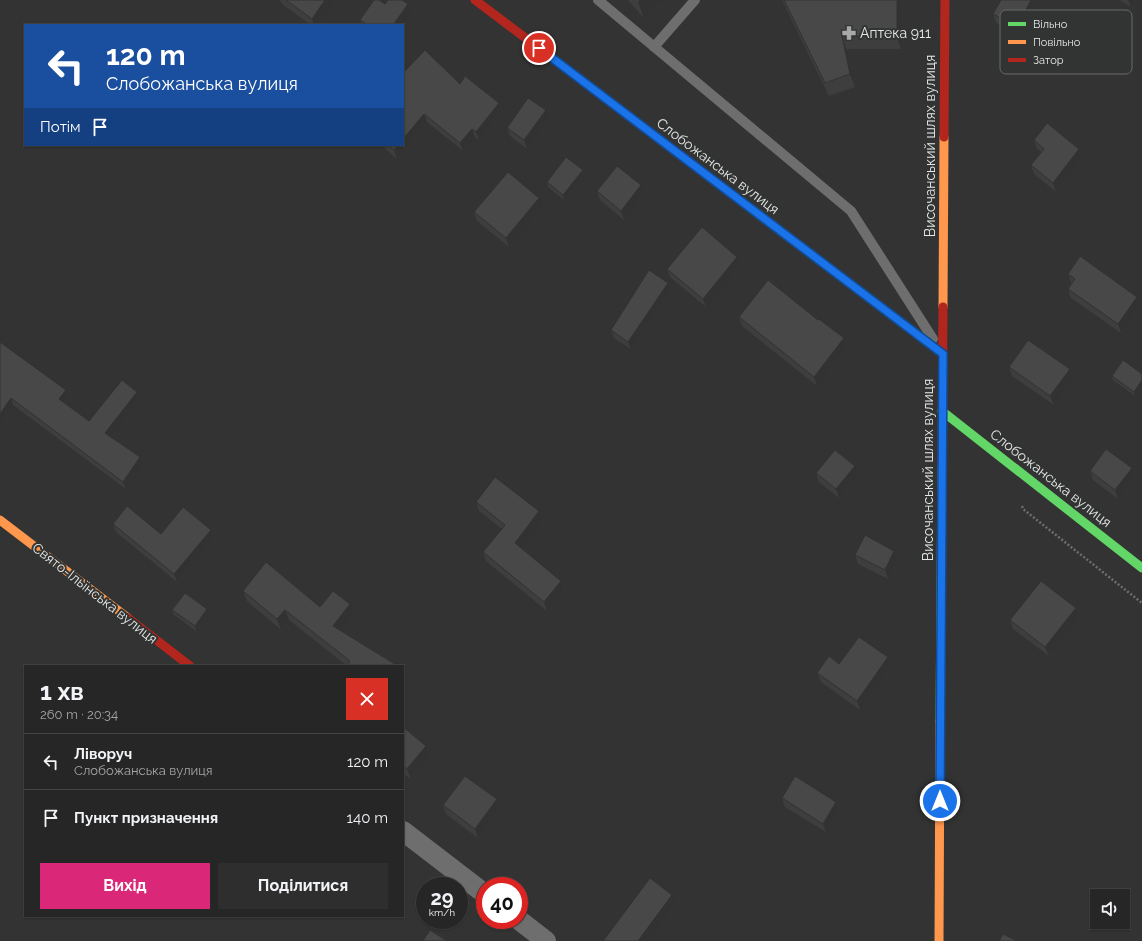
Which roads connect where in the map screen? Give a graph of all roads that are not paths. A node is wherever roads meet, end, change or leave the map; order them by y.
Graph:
1 (476, 0) edge
2 (598, 0) edge
3 (695, 0) edge
4 (945, 0) edge
5 (654, 47) junction
6 (943, 354) junction
7 (942, 411) junction
8 (0, 520) edge
9 (1142, 568) edge
10 (189, 665) edge
11 (404, 831) edge
12 (476, 887) edge
13 (528, 927) edge
14 (546, 941) edge
15 (939, 941) edge

1 - 6 street, Слобожанська вулиця
2 - 5 lane
3 - 5 lane
4 - 6 street, Височанський шлях вулиця
5 - 6 lane
6 - 7 street, Височанський шлях вулиця
7 - 9 street, Слобожанська вулиця
7 - 15 street, Височанський шлях вулиця
8 - 10 street, Свято-Ільїнська вулиця
11 - 12 street
13 - 14 street

